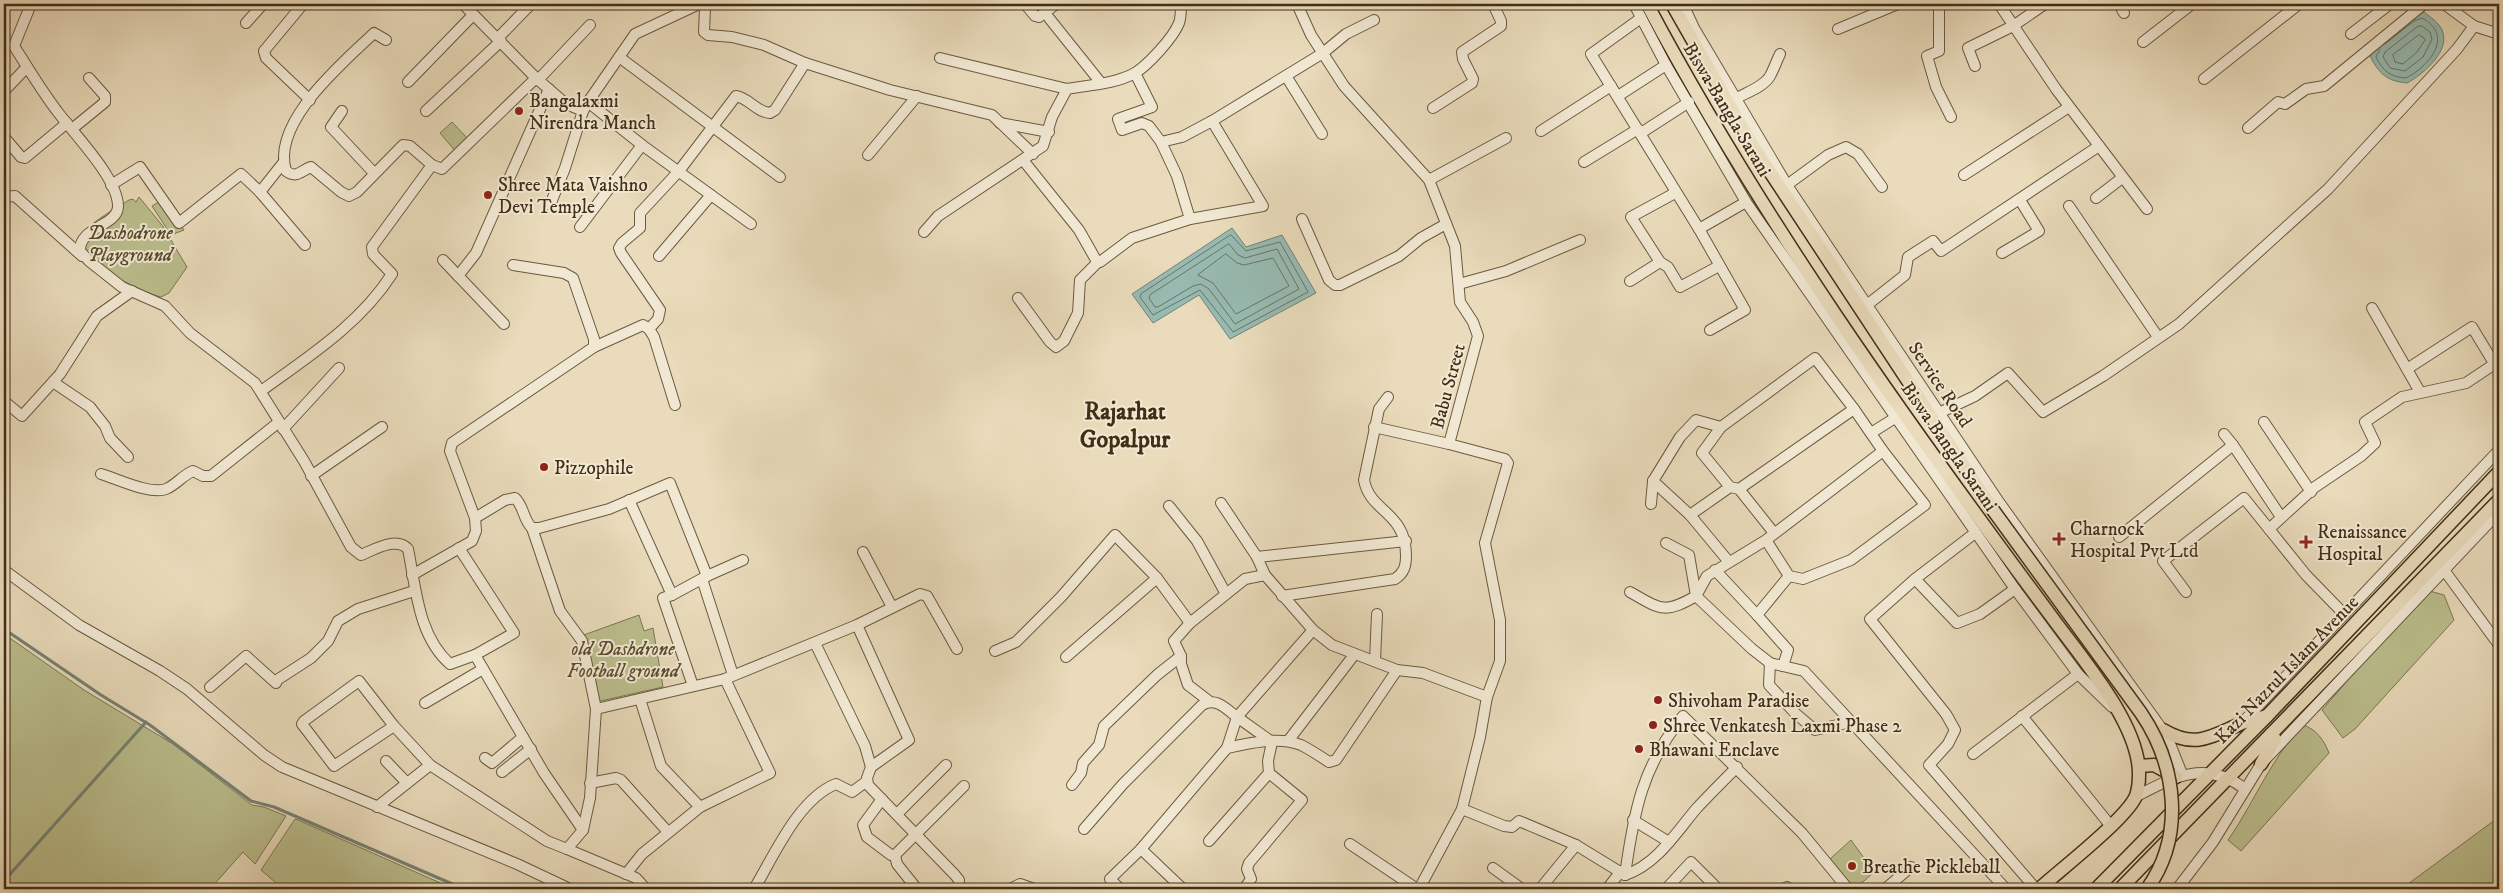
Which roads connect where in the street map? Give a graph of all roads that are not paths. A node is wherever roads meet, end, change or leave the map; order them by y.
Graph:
1 (31, 4) edge
2 (263, 4) edge
3 (303, 4) edge
4 (463, 4) edge
5 (531, 4) edge
6 (1025, 4) edge
7 (1056, 4) edge
8 (1180, 4) edge
9 (1297, 4) edge
10 (1493, 4) edge
11 (1634, 4) edge
12 (1646, 4) edge
13 (1672, 4) edge
14 (1683, 4) edge
15 (1898, 4) edge
16 (1938, 4) edge
17 (1999, 4) edge
18 (2045, 4) edge
19 (2192, 4) edge
20 (2299, 4) edge
21 (2390, 4) edge
22 (2424, 4) edge
23 (2444, 4) edge
24 (473, 15) junction
25 (1049, 18) dead end
26 (1641, 18) junction
27 (1374, 20) dead end
28 (246, 23) dead end
29 (590, 25) dead end
30 (2013, 26) junction
31 (2474, 26) junction
32 (1838, 29) dead end
33 (2352, 34) dead end
34 (2499, 34) edge
35 (386, 40) dead end
36 (499, 40) junction
37 (2143, 42) dead end
38 (1323, 53) junction
39 (1780, 54) dead end
40 (619, 57) junction
41 (940, 58) dead end
42 (805, 63) junction
43 (1666, 65) junction
44 (1975, 66) dead end
45 (27, 67) junction
46 (1135, 73) junction
47 (1286, 76) junction
48 (89, 78) dead end
49 (537, 79) junction
50 (2204, 79) dead end
51 (408, 82) dead end
52 (1101, 83) junction
53 (1611, 86) junction
54 (549, 89) junction
55 (1067, 89) junction
56 (4, 91) edge
57 (916, 96) junction
58 (1618, 96) junction
59 (1735, 99) junction
60 (310, 100) junction
61 (1689, 102) junction
62 (585, 106) junction
63 (2069, 107) junction
64 (1433, 108) dead end
65 (426, 110) dead end
66 (342, 111) dead end
67 (1951, 117) dead end
68 (1212, 121) junction
69 (1000, 122) junction
70 (69, 126) junction
71 (713, 126) junction
72 (1747, 127) junction
73 (2248, 128) dead end
74 (1541, 131) dead end
75 (1639, 131) junction
76 (1049, 132) junction
77 (1322, 134) dead end
78 (4, 137) edge
79 (1506, 138) dead end
80 (1161, 142) junction
81 (642, 145) junction
82 (2099, 146) junction
83 (1033, 154) junction
84 (868, 155) dead end
85 (1023, 160) junction
86 (1584, 162) dead end
87 (283, 164) junction
88 (432, 165) junction
89 (679, 171) junction
90 (374, 173) junction
91 (1964, 175) dead end
92 (780, 177) dead end
93 (2122, 178) junction
94 (1429, 180) junction
95 (111, 185) junction
96 (1787, 185) junction
97 (1882, 187) dead end
98 (260, 192) junction
99 (1675, 193) junction
100 (711, 195) junction
101 (4, 197) edge
102 (2096, 198) dead end
103 (1753, 200) junction
104 (2020, 200) junction
105 (550, 205) dead end
106 (2069, 206) dead end
107 (2147, 209) dead end
108 (1190, 219) junction
109 (1302, 219) dead end
110 (751, 224) dead end
111 (1446, 224) junction
112 (580, 227) dead end
113 (1700, 229) junction
114 (924, 232) dead end
115 (1580, 240) dead end
116 (305, 245) dead end
117 (2002, 253) dead end
118 (659, 256) dead end
119 (443, 260) dead end
120 (89, 261) junction
121 (1098, 262) junction
122 (1660, 262) junction
123 (513, 265) dead end
124 (1719, 266) junction
125 (458, 276) junction
126 (1630, 282) dead end
127 (1459, 284) junction
128 (132, 291) junction
129 (1018, 298) dead end
130 (1867, 305) junction
131 (2372, 308) dead end
132 (504, 324) dead end
133 (649, 329) junction
134 (1710, 330) dead end
135 (2158, 337) junction
136 (594, 347) junction
137 (2497, 363) edge
138 (339, 368) dead end
139 (2407, 369) junction
140 (53, 382) junction
141 (261, 391) junction
142 (2420, 392) junction
143 (1388, 397) dead end
144 (4, 401) edge
145 (675, 405) dead end
146 (1854, 409) junction
147 (1940, 413) junction
148 (1895, 418) junction
149 (2264, 422) dead end
150 (281, 425) junction
151 (382, 427) dead end
152 (1374, 427) junction
153 (1720, 427) junction
154 (1871, 433) junction
155 (2224, 434) dead end
156 (1449, 444) junction
157 (2233, 445) junction
158 (2499, 450) edge
159 (1884, 451) junction
160 (128, 457) dead end
161 (1973, 472) junction
162 (2499, 472) edge
163 (101, 474) dead end
164 (312, 476) junction
165 (1653, 481) junction
166 (1735, 488) junction
167 (2311, 492) junction
168 (629, 500) junction
169 (2499, 500) edge
170 (1221, 503) dead end
171 (1651, 504) dead end
172 (1169, 506) dead end
173 (2499, 512) edge
174 (1690, 515) junction
175 (2281, 516) junction
176 (475, 518) junction
177 (532, 528) junction
178 (2269, 529) junction
179 (1774, 533) junction
180 (1975, 533) junction
181 (2119, 537) dead end
182 (1766, 540) junction
183 (1406, 541) junction
184 (1666, 543) dead end
185 (459, 548) junction
186 (864, 552) dead end
187 (1257, 557) junction
188 (744, 560) dead end
189 (1729, 562) junction
190 (4, 570) edge
191 (1716, 570) junction
192 (2444, 570) junction
193 (412, 574) junction
194 (1265, 575) junction
195 (1789, 576) junction
196 (704, 577) junction
197 (1157, 578) junction
198 (1915, 580) junction
199 (2015, 589) junction
200 (414, 591) junction
201 (1630, 592) dead end
202 (2186, 592) dead end
203 (1226, 594) junction
204 (672, 595) junction
205 (1282, 596) junction
206 (1696, 596) junction
207 (892, 607) junction
208 (1377, 614) dead end
209 (2344, 614) junction
210 (1757, 615) junction
211 (1190, 623) junction
212 (857, 625) junction
213 (1312, 630) junction
214 (815, 643) junction
215 (2499, 644) edge
216 (957, 649) dead end
217 (995, 650) dead end
218 (474, 655) junction
219 (1354, 655) junction
220 (1181, 656) junction
221 (1066, 657) dead end
222 (1375, 661) junction
223 (1770, 663) junction
224 (1783, 666) junction
225 (483, 668) junction
226 (1398, 670) junction
227 (2078, 674) junction
228 (729, 677) junction
229 (693, 686) junction
230 (210, 687) dead end
231 (1487, 697) junction
232 (640, 700) junction
233 (1209, 701) junction
234 (425, 703) dead end
235 (596, 709) junction
236 (2022, 716) junction
237 (2122, 716) junction
238 (2267, 716) junction
239 (1238, 717) junction
240 (1851, 722) junction
241 (2242, 723) junction
242 (2283, 723) junction
243 (394, 726) junction
244 (2163, 730) junction
245 (523, 737) junction
246 (1288, 741) junction
247 (1272, 742) junction
248 (1227, 748) junction
249 (531, 749) junction
250 (1973, 754) dead end
251 (485, 758) dead end
252 (386, 761) dead end
253 (2261, 764) junction
254 (430, 765) junction
255 (946, 765) dead end
256 (2139, 766) junction
257 (871, 767) junction
258 (1737, 768) junction
259 (502, 772) dead end
260 (1269, 773) junction
261 (2212, 773) junction
262 (2179, 776) junction
263 (2231, 778) junction
264 (866, 781) junction
265 (407, 783) junction
266 (590, 783) junction
267 (1072, 785) dead end
268 (964, 786) dead end
269 (2245, 789) junction
270 (2135, 798) junction
271 (882, 799) junction
272 (700, 806) junction
273 (377, 807) junction
274 (1462, 809) junction
275 (897, 814) junction
276 (1633, 820) junction
277 (2110, 825) junction
278 (1084, 829) dead end
279 (583, 830) junction
280 (668, 832) junction
281 (915, 833) junction
282 (1209, 841) dead end
283 (1669, 842) junction
284 (1350, 844) dead end
285 (1576, 845) junction
286 (567, 849) junction
287 (1141, 849) junction
288 (895, 855) junction
289 (1911, 867) dead end
290 (1493, 868) dead end
291 (1623, 873) junction
292 (626, 874) junction
293 (959, 884) edge
294 (570, 889) edge
295 (646, 889) edge
296 (754, 889) edge
297 (916, 889) edge
298 (967, 889) edge
299 (1010, 889) edge
300 (1034, 889) edge
301 (1120, 889) edge
302 (1183, 889) edge
303 (1244, 889) edge
304 (1418, 889) edge
305 (1522, 889) edge
306 (1540, 889) edge
307 (1607, 889) edge
308 (1666, 889) edge
309 (1718, 889) edge
310 (1783, 889) edge
311 (1790, 889) edge
312 (1848, 889) edge
313 (1885, 889) edge
314 (2006, 889) edge
315 (2038, 889) edge
316 (2096, 889) edge
317 (2120, 889) edge
318 (2147, 889) edge
319 (2177, 889) edge

1 - 45 street
2 - 28 street
3 - 60 street
4 - 24 street
5 - 36 street
6 - 7 street
8 - 46 street
9 - 38 street, Babu Street
10 - 64 street
11 - 26 street
12 - 103 main road, Biswa Bangla Sarani
13 - 72 main road, Biswa Bangla Sarani
14 - 59 street, Service Road
15 - 32 street
16 - 67 street
17 - 30 street
18 - 30 street
19 - 37 street
20 - 50 street
21 - 33 street
22 - 73 street
23 - 31 street
24 - 36 street
24 - 51 street
25 - 52 street
26 - 43 street
26 - 53 street
27 - 38 street
29 - 49 street
30 - 44 street
30 - 63 street
31 - 34 street
31 - 135 street
35 - 60 street
36 - 49 street
36 - 65 street
38 - 47 street
38 - 94 street, Babu Street
39 - 59 street
40 - 42 street
40 - 62 street
40 - 71 street
41 - 55 street
42 - 57 street
42 - 71 street
43 - 58 street
43 - 61 street
45 - 56 street
45 - 70 street
46 - 52 street
46 - 80 street
47 - 68 street
47 - 77 street
48 - 70 street
49 - 54 street
49 - 88 street
52 - 55 street
53 - 58 street
53 - 74 street
54 - 62 street
54 - 125 street
55 - 76 street
57 - 69 street
57 - 84 street
58 - 75 street
59 - 72 street, Service Road
60 - 87 street
61 - 75 street
61 - 103 street
62 - 81 street
62 - 105 street
63 - 82 street
63 - 91 street
66 - 90 street
68 - 80 street
68 - 108 street
69 - 76 street
69 - 83 street
70 - 78 street
70 - 95 street
71 - 89 street
71 - 92 street
72 - 96 street, Service Road
72 - 161 main road, Biswa Bangla Sarani
75 - 86 street
75 - 99 street
76 - 83 street
79 - 94 street
80 - 108 street
81 - 89 street
81 - 112 street
82 - 93 street
82 - 104 street
83 - 85 street
85 - 114 street
85 - 121 street
87 - 90 street
87 - 98 street
88 - 90 street
88 - 141 street
89 - 100 street
89 - 133 street
93 - 102 street
93 - 107 street
94 - 111 street, Babu Street
95 - 98 street
95 - 120 street
96 - 97 street
96 - 130 street, Service Road
98 - 116 street
99 - 113 street
99 - 122 street
100 - 110 street
100 - 118 street
101 - 120 street
103 - 113 street
103 - 148 street
103 - 237 main road, Biswa Bangla Sarani
104 - 117 street
104 - 130 street
106 - 135 street
108 - 121 street
109 - 111 street
111 - 127 street, Babu Street
113 - 124 street
115 - 127 street
119 - 125 street
120 - 128 street
121 - 129 street
122 - 124 street
122 - 126 street
123 - 136 street
124 - 134 street
125 - 132 street
127 - 156 street, Babu Street
128 - 140 street
128 - 141 street
130 - 147 street, Service Road
131 - 139 street
133 - 136 street
133 - 145 street
135 - 147 street
136 - 176 street
137 - 139 street
137 - 142 street
138 - 150 street
139 - 142 street
140 - 144 street
140 - 160 street
141 - 150 street
142 - 167 street
143 - 152 street
146 - 153 street
146 - 154 street
146 - 166 street
147 - 161 street, Service Road
148 - 154 street
148 - 180 street
149 - 167 street
150 - 163 street
150 - 164 street
151 - 164 street
152 - 156 street
152 - 183 street
153 - 165 street
153 - 166 street
154 - 159 street
155 - 157 street
156 - 231 street, Babu Street
157 - 175 street
157 - 181 street
158 - 209 street
159 - 179 street
159 - 195 street
161 - 244 street, Service Road
161 - 318 main road, Biswa Bangla Sarani, bridge
162 - 238 main road, Kazi Nazrul Islam Avenue
164 - 193 street
165 - 171 street
165 - 174 street
166 - 174 street
166 - 179 street
167 - 175 street
168 - 177 street
168 - 196 street
168 - 204 street
169 - 242 main road, Kazi Nazrul Islam Avenue
170 - 187 street
172 - 203 street
173 - 192 street
174 - 189 street
175 - 178 street
176 - 177 street
176 - 185 street
177 - 235 street
178 - 202 street
178 - 209 street
179 - 182 street
180 - 198 street
180 - 199 street
182 - 189 street
182 - 195 street
183 - 187 street
183 - 205 street
184 - 206 street
185 - 193 street
185 - 218 street
186 - 207 street
187 - 194 street
188 - 196 street
189 - 191 street
190 - 273 street
191 - 206 street
191 - 210 street
192 - 215 street
192 - 253 street
193 - 200 street
194 - 203 street
194 - 205 street
195 - 210 street
196 - 204 street
196 - 228 street
197 - 211 street
197 - 217 street
197 - 221 street
198 - 199 street
198 - 315 street
199 - 227 street
200 - 218 street
200 - 230 street
201 - 206 street
203 - 211 street
204 - 229 street
205 - 213 street
206 - 223 street
207 - 212 street
207 - 216 street
208 - 222 street
209 - 241 street
210 - 224 street
211 - 220 street
212 - 214 street
212 - 257 street
213 - 219 street
213 - 239 street
214 - 228 street
214 - 257 street
218 - 225 street
219 - 222 street
219 - 246 street
220 - 233 street
220 - 267 street
222 - 226 street
223 - 224 street
223 - 240 street
224 - 240 street
225 - 234 street
225 - 245 street
226 - 231 street
226 - 246 street
227 - 236 street
227 - 237 street
228 - 229 street
228 - 272 street
229 - 232 street
231 - 274 street, Babu Street
232 - 235 street
232 - 272 street
233 - 239 street
233 - 278 street
235 - 266 street
236 - 250 street
236 - 277 street
237 - 256 main road, Biswa Bangla Sarani
238 - 241 main road
238 - 261 main road, Kazi Nazrul Islam Avenue
239 - 247 street
239 - 248 street
240 - 314 street
241 - 244 main road
242 - 253 main road
242 - 263 main road, Kazi Nazrul Islam Avenue
243 - 243 street
243 - 254 street
244 - 262 street, Service Road
245 - 249 street
245 - 251 street
246 - 247 street
247 - 248 street
247 - 260 street
248 - 287 street
249 - 259 street
249 - 279 street
252 - 265 street
253 - 269 street
254 - 265 street
254 - 286 street
255 - 275 street
256 - 262 main road
256 - 270 main road, Biswa Bangla Sarani
257 - 264 street
258 - 276 street
258 - 283 street
258 - 312 street
260 - 282 street
260 - 303 street
261 - 262 street
261 - 263 street
261 - 316 main road, Kazi Nazrul Islam Avenue
262 - 270 street
263 - 269 street
263 - 317 main road, Kazi Nazrul Islam Avenue
264 - 271 street
264 - 296 street
265 - 273 street
266 - 279 street
266 - 280 street
268 - 281 street
269 - 319 street
270 - 277 main road
271 - 275 street
271 - 288 street
272 - 280 street
273 - 294 street
274 - 285 street
274 - 304 street, Babu Street
275 - 281 street
276 - 283 street
276 - 291 street
277 - 315 main road
279 - 286 street
280 - 292 street
281 - 288 street
281 - 293 street
283 - 291 street
284 - 304 street
285 - 291 street
285 - 306 street
286 - 292 street
287 - 301 street
287 - 302 street
288 - 297 street
289 - 313 street
290 - 305 street
291 - 307 street
292 - 295 street
293 - 298 street
299 - 300 street
308 - 309 street
310 - 311 street

